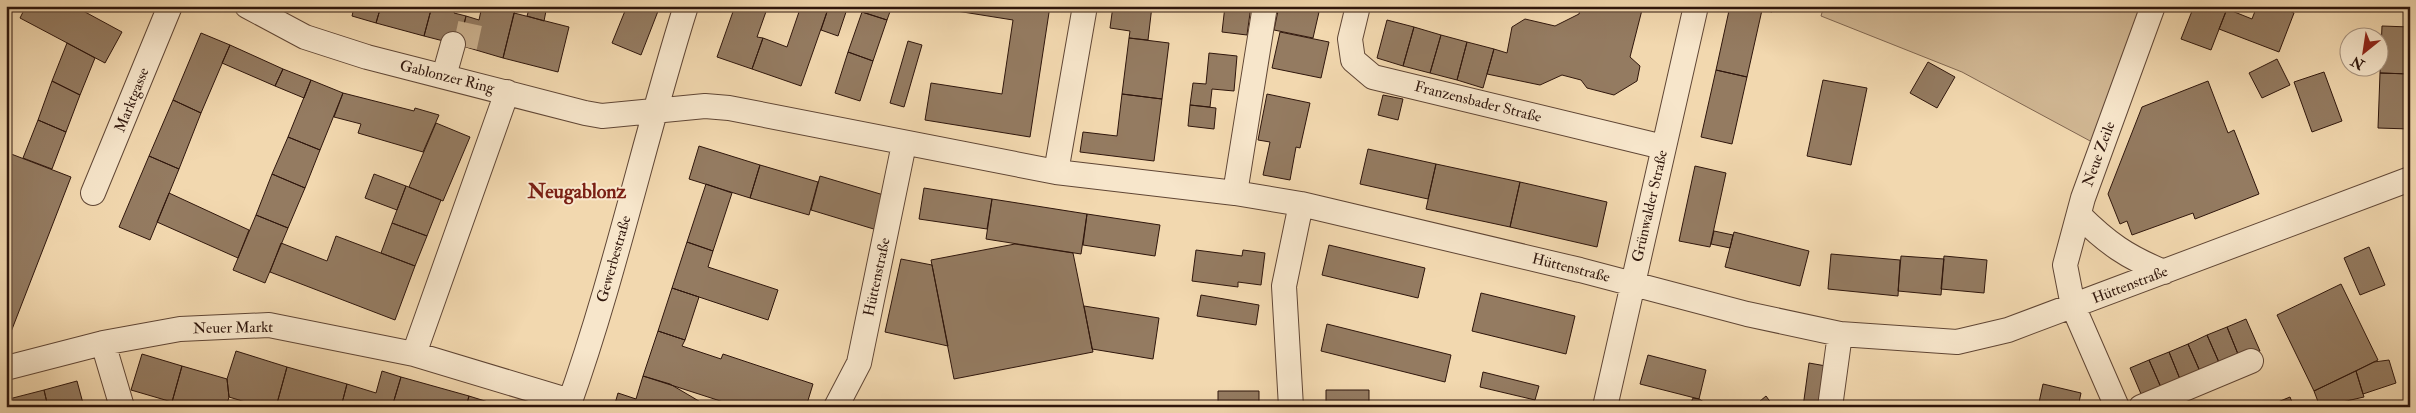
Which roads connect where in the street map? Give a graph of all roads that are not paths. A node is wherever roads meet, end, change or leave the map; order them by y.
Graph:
1 (170, 6) edge
2 (247, 6) edge
3 (686, 6) edge
4 (1085, 6) edge
5 (1358, 6) edge
6 (1696, 6) edge
7 (2153, 6) edge
8 (1264, 9) edge
9 (277, 14) edge
10 (459, 45) tunnel mouth
11 (450, 78) junction
12 (507, 92) junction
13 (654, 110) junction
14 (904, 144) junction
15 (1663, 147) junction
16 (1056, 172) junction
17 (2410, 179) edge
18 (1235, 193) junction
19 (93, 194) dead end
20 (1302, 204) junction
21 (2079, 215) junction
22 (2164, 272) junction
23 (1633, 283) junction
24 (2073, 306) junction
25 (1840, 334) junction
26 (107, 342) junction
27 (414, 354) junction
28 (2251, 361) dead end
29 (6, 368) edge
30 (569, 404) edge
31 (122, 407) edge
32 (836, 407) edge
33 (1290, 407) edge
34 (1605, 407) edge
35 (1830, 407) edge
36 (2117, 407) edge
37 (2141, 407) edge

1 - 19 street, Marktgasse
2 - 9 street, Gablonzer Ring
3 - 13 street, Gewerbestraße
4 - 16 street
5 - 15 street, Franzensbader Straße
6 - 15 street, Grünwalder Straße
7 - 21 street, Neue Zeile
8 - 18 street
9 - 11 street, Gablonzer Ring
10 - 11 street
11 - 12 street, Gablonzer Ring
12 - 13 street, Gablonzer Ring
12 - 27 street
13 - 14 street, Hüttenstraße
13 - 30 street, Gewerbestraße
14 - 16 street, Hüttenstraße
14 - 32 street, Hüttenstraße
15 - 23 street, Grünwalder Straße
16 - 18 street, Hüttenstraße
17 - 22 street, Hüttenstraße
18 - 20 street, Hüttenstraße
20 - 23 street, Hüttenstraße
20 - 33 street
21 - 22 street
21 - 24 street, Neue Zeile
22 - 24 street, Hüttenstraße
23 - 25 street, Hüttenstraße
23 - 34 street, Grünwalder Straße
24 - 25 street, Hüttenstraße
24 - 36 street, Neue Zeile
25 - 35 street
26 - 27 street, Neuer Markt
26 - 29 street, Neuer Markt
26 - 31 street
27 - 30 street, Neuer Markt
28 - 37 street

